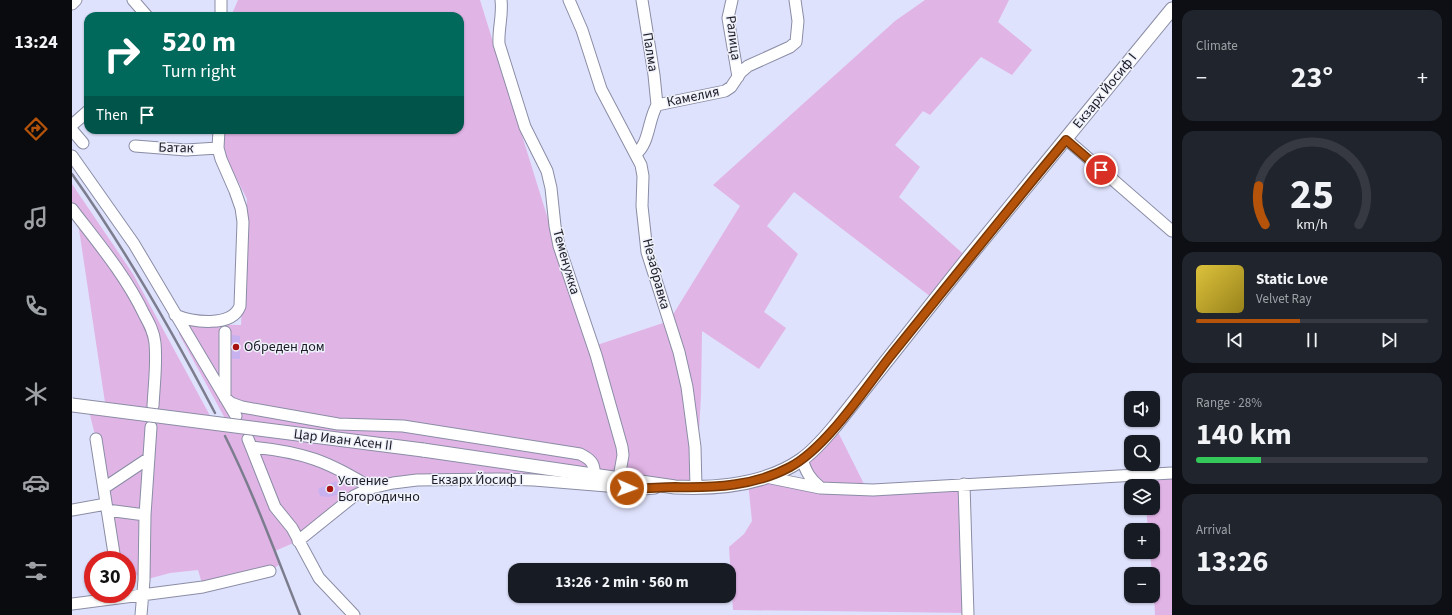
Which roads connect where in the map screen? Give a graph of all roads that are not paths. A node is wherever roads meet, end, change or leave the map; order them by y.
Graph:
1 (76, 0) edge
2 (133, 0) edge
3 (220, 0) edge
4 (501, 0) edge
5 (569, 0) edge
6 (642, 0) edge
7 (732, 0) edge
8 (795, 0) edge
9 (72, 4) edge
10 (1172, 9) edge
11 (144, 12) edge
12 (221, 12) edge
13 (738, 77) junction
14 (657, 105) junction
15 (84, 114) edge
16 (72, 125) edge
17 (72, 130) edge
18 (219, 134) edge
19 (1066, 140) junction
20 (83, 143) dead end
21 (135, 146) dead end
22 (218, 148) junction
23 (636, 154) junction
24 (72, 156) edge
25 (72, 209) edge
26 (1172, 231) edge
27 (175, 315) junction
28 (225, 332) dead end
29 (225, 398) junction
30 (72, 405) edge
31 (153, 406) dead end
32 (236, 416) dead end
33 (151, 427) dead end
34 (96, 439) dead end
35 (149, 458) junction
36 (802, 460) junction
37 (497, 461) junction
38 (1172, 473) edge
39 (594, 474) junction
40 (766, 477) junction
41 (616, 478) junction
42 (498, 479) junction
43 (964, 484) junction
44 (675, 487) junction
45 (104, 488) junction
46 (371, 488) junction
47 (696, 488) junction
48 (820, 488) junction
49 (107, 507) junction
50 (72, 510) edge
51 (145, 515) junction
52 (298, 541) junction
53 (114, 551) edge
54 (270, 571) dead end
55 (136, 596) edge
56 (144, 596) junction
57 (84, 602) edge
58 (72, 604) edge
59 (141, 615) edge
60 (354, 615) edge
61 (968, 615) edge

1 - 9 street
2 - 11 street
3 - 12 street
4 - 41 street, Теменужка
5 - 23 street, Незабравка
6 - 14 street, Палма
7 - 13 street, Ралица
8 - 13 street, Камелия
10 - 19 main road, Екзарх Йосиф I
13 - 14 street, Камелия
14 - 23 street, Камелия
15 - 16 street
17 - 20 street
18 - 22 street
19 - 26 street
19 - 36 main road, Екзарх Йосиф I
21 - 22 street, Батак
22 - 27 street
23 - 47 street, Незабравка
24 - 27 street
25 - 31 street
27 - 29 street
28 - 29 street
29 - 32 street
29 - 39 street
30 - 37 main road, Цар Иван Асен II, bridge
33 - 35 street
34 - 45 street
35 - 45 street
35 - 51 street
36 - 40 main road, Екзарх Йосиф I
36 - 48 street
37 - 39 main road, Цар Иван Асен II
37 - 42 street
38 - 43 street
39 - 41 main road, Цар Иван Асен II
40 - 47 main road, Екзарх Йосиф I
40 - 48 street
41 - 44 main road, Екзарх Йосиф I
42 - 44 street, Екзарх Йосиф I
42 - 46 street, Екзарх Йосиф I
43 - 48 street
43 - 61 street
44 - 47 main road, Екзарх Йосиф I
45 - 49 street
46 - 52 street, Екзарх Йосиф I
46 - 52 street
49 - 50 street
49 - 51 street
49 - 53 street
51 - 56 street
52 - 60 street
54 - 56 street
55 - 56 street
56 - 59 street
57 - 58 street

